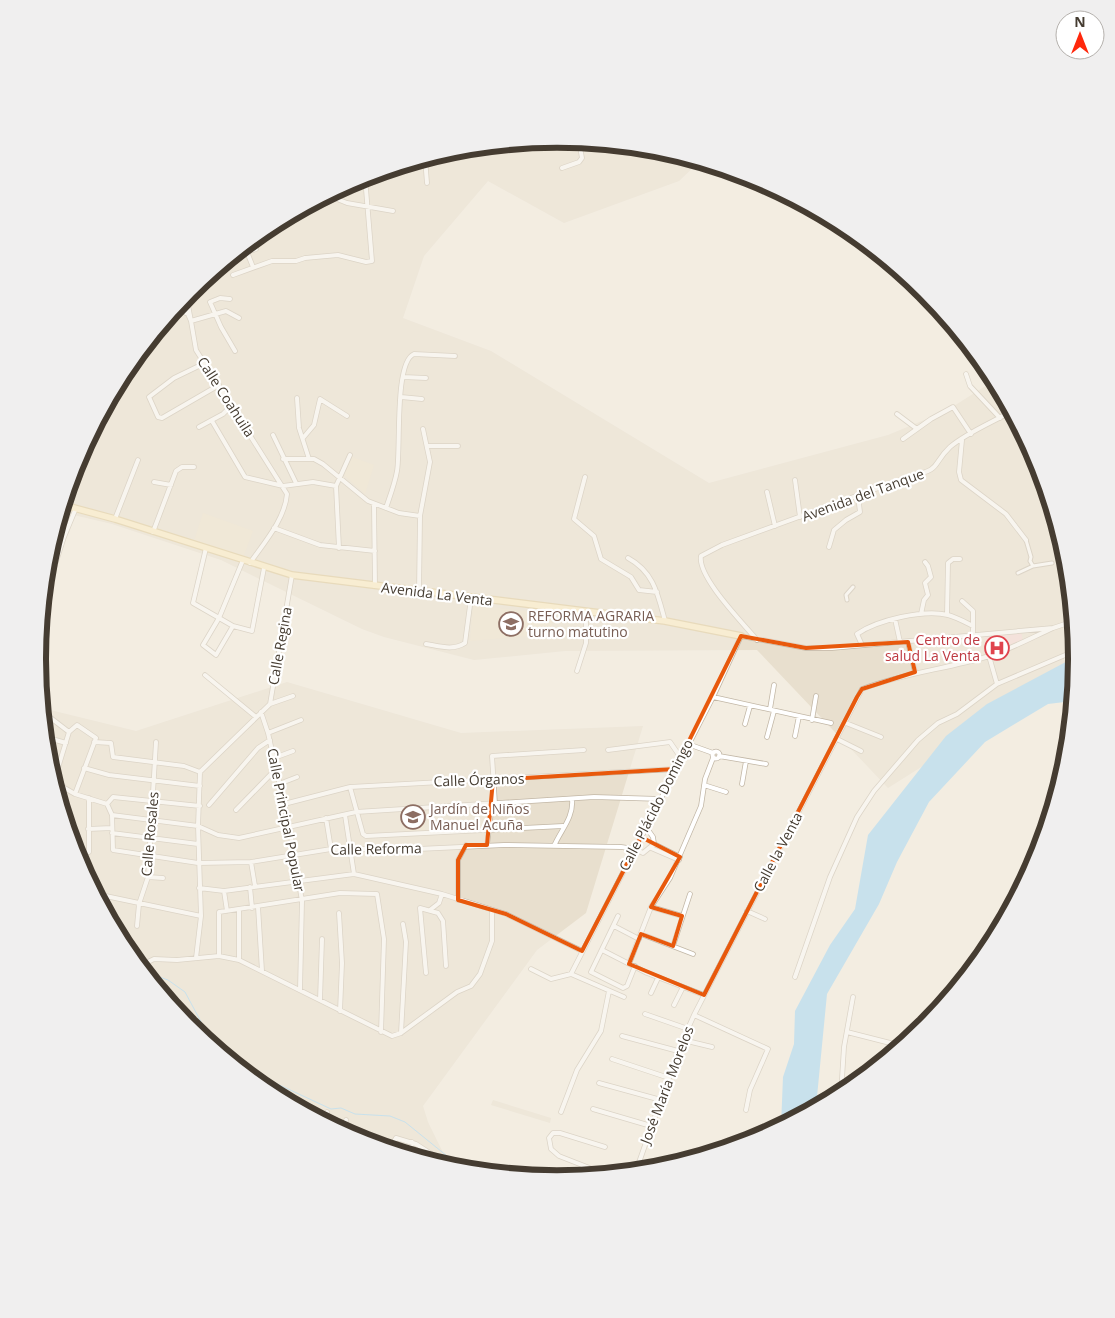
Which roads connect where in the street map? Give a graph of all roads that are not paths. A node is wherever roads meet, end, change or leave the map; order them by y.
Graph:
1 (580, 149) edge
2 (426, 165) edge
3 (562, 168) dead end
4 (427, 184) dead end
5 (365, 186) edge
6 (335, 198) edge
7 (366, 206) junction
8 (392, 211) dead end
9 (256, 249) dead end
10 (247, 252) edge
11 (248, 252) edge
12 (253, 267) junction
13 (233, 275) dead end
14 (230, 299) dead end
15 (188, 306) edge
16 (183, 311) edge
17 (215, 313) junction
18 (239, 318) dead end
19 (191, 321) junction
20 (235, 351) dead end
21 (456, 356) dead end
22 (205, 363) junction
23 (966, 374) dead end
24 (402, 377) junction
25 (426, 378) dead end
26 (220, 385) junction
27 (401, 397) junction
28 (297, 398) dead end
29 (422, 399) dead end
30 (232, 405) junction
31 (897, 414) dead end
32 (1006, 414) edge
33 (347, 416) dead end
34 (1000, 418) junction
35 (212, 421) junction
36 (199, 427) dead end
37 (423, 429) dead end
38 (917, 429) junction
39 (972, 434) junction
40 (273, 435) dead end
41 (303, 438) junction
42 (903, 439) dead end
43 (962, 440) junction
44 (428, 446) junction
45 (458, 446) dead end
46 (350, 455) dead end
47 (283, 459) junction
48 (309, 459) junction
49 (138, 460) dead end
50 (194, 467) dead end
51 (339, 476) junction
52 (585, 477) dead end
53 (795, 480) dead end
54 (154, 482) dead end
55 (296, 483) junction
56 (171, 485) junction
57 (283, 486) junction
58 (336, 486) junction
59 (767, 492) dead end
60 (858, 496) junction
61 (374, 504) junction
62 (70, 507) edge
63 (76, 508) junction
64 (386, 508) junction
65 (420, 516) junction
66 (800, 517) junction
67 (115, 519) junction
68 (775, 526) junction
69 (274, 528) junction
70 (154, 532) junction
71 (1026, 540) joint
72 (829, 547) dead end
73 (206, 548) junction
74 (339, 548) junction
75 (375, 551) junction
76 (628, 558) dead end
77 (960, 559) dead end
78 (243, 560) junction
79 (925, 562) dead end
80 (250, 563) junction
81 (1052, 563) dead end
82 (55, 564) edge
83 (1033, 566) junction
84 (264, 568) junction
85 (1018, 573) dead end
86 (292, 575) junction
87 (375, 587) junction
88 (853, 587) dead end
89 (419, 592) junction
90 (657, 592) junction
91 (471, 598) junction
92 (847, 600) dead end
93 (962, 601) dead end
94 (586, 613) junction
95 (922, 614) junction
96 (946, 615) junction
97 (219, 618) junction
98 (895, 619) junction
99 (665, 622) junction
100 (1068, 623) edge
101 (233, 626) junction
102 (973, 628) junction
103 (1054, 628) junction
104 (741, 636) junction
105 (973, 636) junction
106 (757, 640) junction
107 (900, 642) junction
108 (908, 642) junction
109 (426, 644) dead end
110 (862, 645) junction
111 (1069, 653) edge
112 (989, 656) junction
113 (577, 671) dead end
114 (915, 672) junction
115 (205, 675) dead end
116 (997, 684) junction
117 (774, 685) dead end
118 (294, 696) dead end
119 (816, 696) dead end
120 (712, 697) junction
121 (270, 704) junction
122 (750, 706) junction
123 (772, 710) junction
124 (261, 712) junction
125 (799, 716) junction
126 (256, 717) junction
127 (50, 718) edge
128 (302, 720) dead end
129 (812, 720) junction
130 (831, 723) dead end
131 (846, 723) junction
132 (746, 724) dead end
133 (68, 732) junction
134 (268, 733) junction
135 (767, 736) dead end
136 (795, 736) dead end
137 (881, 737) dead end
138 (53, 739) edge
139 (837, 739) junction
140 (270, 740) junction
141 (94, 742) junction
142 (156, 742) dead end
143 (66, 743) junction
144 (688, 744) junction
145 (293, 750) dead end
146 (584, 750) dead end
147 (608, 750) dead end
148 (861, 752) dead end
149 (713, 755) junction
150 (274, 758) junction
151 (681, 758) junction
152 (746, 761) junction
153 (155, 764) junction
154 (766, 764) dead end
155 (84, 768) junction
156 (58, 769) edge
157 (276, 769) junction
158 (675, 769) junction
159 (200, 772) junction
160 (297, 777) dead end
161 (493, 780) junction
162 (155, 781) junction
163 (279, 784) junction
164 (742, 784) dead end
165 (704, 785) junction
166 (63, 786) edge
167 (200, 786) junction
168 (350, 787) junction
169 (726, 792) dead end
170 (75, 794) junction
171 (89, 798) junction
172 (152, 799) junction
173 (572, 799) junction
174 (661, 799) junction
175 (107, 804) junction
176 (284, 804) junction
177 (494, 804) junction
178 (209, 805) dead end
179 (200, 806) junction
180 (236, 810) dead end
181 (356, 812) junction
182 (112, 815) junction
183 (345, 815) junction
184 (151, 818) junction
185 (326, 818) junction
186 (289, 825) junction
187 (198, 826) junction
188 (563, 826) junction
189 (646, 827) junction
190 (112, 828) junction
191 (88, 829) junction
192 (490, 830) junction
193 (112, 833) junction
194 (150, 837) junction
195 (198, 844) junction
196 (487, 845) junction
197 (466, 846) junction
198 (554, 846) junction
199 (652, 846) junction
200 (351, 848) junction
201 (331, 849) junction
202 (635, 849) junction
203 (84, 853) edge
204 (294, 853) junction
205 (149, 855) junction
206 (680, 859) junction
207 (251, 862) junction
208 (198, 863) junction
209 (354, 874) junction
210 (148, 877) junction
211 (163, 878) dead end
212 (298, 881) junction
213 (255, 886) junction
214 (250, 887) junction
215 (199, 888) junction
216 (224, 892) junction
217 (442, 894) junction
218 (690, 894) dead end
219 (105, 896) edge
220 (458, 900) junction
221 (302, 901) junction
222 (139, 904) junction
223 (258, 907) junction
224 (651, 907) junction
225 (252, 908) junction
226 (239, 910) junction
227 (430, 910) junction
228 (227, 911) junction
229 (492, 911) junction
230 (747, 911) junction
231 (339, 913) dead end
232 (201, 916) junction
233 (618, 916) dead end
234 (682, 916) junction
235 (764, 919) dead end
236 (402, 924) dead end
237 (137, 926) dead end
238 (614, 926) junction
239 (641, 934) junction
240 (322, 939) dead end
241 (639, 939) junction
242 (673, 946) junction
243 (602, 950) junction
244 (582, 951) junction
245 (693, 954) dead end
246 (219, 956) junction
247 (196, 958) junction
248 (239, 960) junction
249 (148, 964) edge
250 (628, 964) junction
251 (446, 966) dead end
252 (635, 966) junction
253 (531, 969) dead end
254 (262, 971) junction
255 (426, 973) dead end
256 (571, 974) junction
257 (795, 977) dead end
258 (658, 978) junction
259 (683, 987) junction
260 (300, 990) junction
261 (609, 991) junction
262 (651, 994) dead end
263 (704, 995) junction
264 (624, 997) dead end
265 (853, 997) dead end
266 (320, 1000) junction
267 (674, 1005) dead end
268 (340, 1011) junction
269 (645, 1014) dead end
270 (694, 1015) junction
271 (688, 1028) junction
272 (381, 1032) junction
273 (847, 1032) junction
274 (401, 1033) junction
275 (622, 1036) dead end
276 (683, 1040) junction
277 (894, 1044) edge
278 (712, 1047) dead end
279 (678, 1052) junction
280 (612, 1059) dead end
281 (669, 1078) junction
282 (599, 1083) dead end
283 (842, 1084) edge
284 (661, 1100) junction
285 (593, 1109) dead end
286 (746, 1110) dead end
287 (327, 1112) dead end
288 (561, 1112) dead end
289 (326, 1115) edge
290 (346, 1120) dead end
291 (345, 1124) edge
292 (651, 1126) junction
293 (412, 1142) junction
294 (393, 1143) edge
295 (605, 1147) dead end
296 (410, 1148) edge
297 (432, 1155) edge
298 (638, 1163) edge
299 (592, 1169) edge

1 - 3 street
2 - 4 street
5 - 7 street
6 - 7 street
7 - 8 street
7 - 12 street
9 - 11 street
10 - 12 street
12 - 13 street
14 - 17 street
15 - 19 street, Calle Coahuila
16 - 19 street
17 - 18 street
17 - 19 street
17 - 20 street
19 - 22 street, Calle Coahuila
21 - 24 street
22 - 26 street, Calle Coahuila
22 - 26 street
23 - 34 street
24 - 25 street
24 - 27 street
26 - 30 street, Calle Coahuila
27 - 29 street
27 - 64 street
28 - 41 street
30 - 35 street
30 - 57 street, Calle Coahuila
31 - 38 street
32 - 34 street, Avenida del Tanque
33 - 41 street
34 - 39 street, Avenida del Tanque
35 - 36 street
35 - 57 street
37 - 44 street
38 - 39 street
38 - 42 street
39 - 43 street, Avenida del Tanque
40 - 47 street
41 - 48 street
43 - 60 street, Avenida del Tanque
43 - 71 street
44 - 45 street
44 - 65 street
46 - 51 street
47 - 48 street
47 - 55 street
48 - 51 street
49 - 67 street
50 - 56 street
51 - 58 street
51 - 61 street
52 - 90 street
53 - 66 street
54 - 56 street
55 - 57 street
55 - 58 street
56 - 70 street
57 - 69 street
58 - 74 street
59 - 68 street
60 - 66 street, Avenida del Tanque
60 - 72 street
61 - 64 street
61 - 75 street
62 - 63 main road, Avenida La Venta
63 - 67 main road, Avenida La Venta
63 - 82 street
64 - 65 street
65 - 89 street
66 - 68 street, Avenida del Tanque
67 - 70 main road, Avenida La Venta
68 - 106 street, Avenida del Tanque
69 - 74 street
69 - 80 street
70 - 73 main road, Avenida La Venta
71 - 83 street
73 - 78 main road, Avenida La Venta
73 - 97 street
74 - 75 street
75 - 87 street
76 - 90 street
77 - 96 street
78 - 80 main road, Avenida La Venta
78 - 97 street
79 - 95 street
80 - 84 main road, Avenida La Venta
81 - 83 street
83 - 85 street
84 - 86 main road, Avenida La Venta
84 - 101 street
86 - 87 main road, Avenida La Venta
86 - 121 street, Calle Regina
87 - 89 main road, Avenida La Venta
88 - 92 street
89 - 91 main road, Avenida La Venta
90 - 99 street
91 - 94 main road, Avenida La Venta
91 - 109 street
93 - 102 street
94 - 99 main road, Avenida La Venta
94 - 113 street
95 - 96 street
95 - 98 street
96 - 102 street
97 - 101 street
97 - 101 street
98 - 107 street
98 - 110 street
99 - 104 main road, Avenida La Venta
100 - 103 street
102 - 105 street
103 - 105 street, Avenida La Venta
103 - 112 street
104 - 106 street, Avenida La Venta
104 - 120 street, Calle Plácido Domingo
105 - 108 street, Avenida La Venta
106 - 110 street, Avenida La Venta
107 - 108 street, Avenida La Venta
107 - 110 street, Avenida La Venta
108 - 114 street
111 - 116 street
112 - 114 street
112 - 116 street
114 - 131 street, Calle la Venta
115 - 126 street
116 - 257 street
117 - 123 street
118 - 121 street
119 - 129 street
120 - 122 street
120 - 144 street, Calle Plácido Domingo
121 - 124 street, Calle Regina
122 - 123 street
122 - 132 street
123 - 125 street
123 - 135 street
124 - 126 street, Calle Regina
124 - 134 street, Calle Principal Popular
125 - 129 street
125 - 136 street
126 - 159 street, Calle Regina
127 - 133 street
128 - 134 street
129 - 130 street
131 - 137 street
131 - 139 street, Calle la Venta
133 - 141 street
133 - 143 street
134 - 140 street, Calle Principal Popular
138 - 143 street
139 - 148 street
139 - 230 street, Calle la Venta
140 - 150 street, Calle Principal Popular
140 - 178 street
141 - 153 street
141 - 155 street
142 - 153 street, Calle Rosales
143 - 156 street
144 - 149 street
144 - 151 street, Calle Plácido Domingo
145 - 150 street
146 - 161 street
147 - 151 street
149 - 152 street
149 - 165 street
150 - 157 street, Calle Principal Popular
151 - 158 street, Calle Plácido Domingo
152 - 154 street
152 - 164 street
153 - 159 street
153 - 162 street, Calle Rosales
155 - 162 street
155 - 170 street
157 - 163 street, Calle Principal Popular
157 - 180 street
158 - 161 street, Calle Órganos
158 - 174 street, Calle Plácido Domingo
159 - 167 street
160 - 163 street
161 - 168 street, Calle Órganos
161 - 177 street
162 - 167 street
162 - 172 street, Calle Rosales
163 - 176 street, Calle Principal Popular
165 - 169 street
165 - 206 street
166 - 170 street
167 - 179 street
168 - 176 street, Calle Órganos
168 - 181 street
170 - 171 street
171 - 175 street
171 - 191 street
172 - 175 street
172 - 179 street
172 - 184 street, Calle Rosales
173 - 174 street
173 - 177 street
173 - 188 street
174 - 189 street, Calle Plácido Domingo
175 - 182 street, Calle Reforma
176 - 186 street, Calle Principal Popular
177 - 181 street
177 - 192 street
179 - 187 street
181 - 183 street
181 - 192 street
182 - 184 street
182 - 190 street, Calle Reforma
183 - 185 street
183 - 200 street
184 - 187 street
184 - 194 street, Calle Rosales
185 - 186 street
185 - 201 street
186 - 187 street
186 - 204 street, Calle Principal Popular
187 - 195 street
188 - 192 street
188 - 198 street
189 - 199 street
189 - 202 street, Calle Plácido Domingo
190 - 191 street
190 - 193 street, Calle Reforma
191 - 203 street
192 - 196 street
193 - 194 street
193 - 205 street, Calle Reforma
194 - 195 street
194 - 205 street, Calle Rosales
195 - 208 street
196 - 197 street, Calle Reforma
196 - 198 street, Calle Reforma
197 - 200 street, Calle Reforma
197 - 220 street
198 - 202 street, Calle Reforma
199 - 202 street, Calle Reforma
199 - 206 street
200 - 201 street, Calle Reforma
200 - 209 street
201 - 204 street, Calle Reforma
202 - 244 street, Calle Plácido Domingo
204 - 207 street, Calle Reforma
204 - 212 street, Calle Principal Popular
205 - 208 street, Calle Reforma
205 - 210 street, Calle Rosales
206 - 224 street
207 - 208 street, Calle Reforma
207 - 213 street
208 - 215 street
209 - 212 street
209 - 217 street
210 - 211 street
210 - 222 street, Calle Rosales
212 - 213 street
212 - 221 street, Calle Principal Popular
213 - 214 street
214 - 216 street
214 - 225 street
215 - 216 street
215 - 232 street
216 - 228 street
217 - 220 street
217 - 227 street
218 - 234 street
219 - 222 street
220 - 229 street
221 - 223 street
221 - 260 street, Calle Principal Popular
221 - 272 street
222 - 232 street
222 - 237 street, Calle Rosales
223 - 225 street
223 - 254 street
224 - 234 street
224 - 239 street
225 - 226 street
226 - 228 street
226 - 248 street
227 - 251 street
227 - 255 street
228 - 246 street
229 - 244 street
229 - 274 street
230 - 235 street
230 - 263 street, Calle la Venta
231 - 268 street
232 - 247 street
233 - 238 street
234 - 242 street
236 - 274 street
238 - 241 street
238 - 243 street
239 - 241 street
239 - 242 street
240 - 266 street
241 - 250 street
242 - 245 street
243 - 250 street
243 - 252 street
244 - 256 street, Calle Plácido Domingo
246 - 247 street
246 - 248 street
247 - 249 street
248 - 254 street
250 - 252 street
252 - 258 street
253 - 256 street
254 - 260 street
256 - 261 street
258 - 259 street
258 - 262 street
259 - 263 street
259 - 267 street
260 - 266 street
261 - 264 street
261 - 288 street
263 - 270 street, Calle la Venta
265 - 273 street
266 - 268 street
268 - 272 street
269 - 271 street
270 - 271 street, José María Morelos
270 - 286 street
271 - 276 street, José María Morelos
272 - 274 street
273 - 277 street
273 - 283 street
275 - 279 street
276 - 278 street
276 - 279 street, José María Morelos
279 - 281 street, José María Morelos
280 - 281 street
281 - 284 street, José María Morelos
282 - 284 street
284 - 292 street, José María Morelos
285 - 292 street
287 - 289 street
290 - 291 street
292 - 298 street, José María Morelos
293 - 294 street
293 - 296 street
293 - 297 street
295 - 299 street

